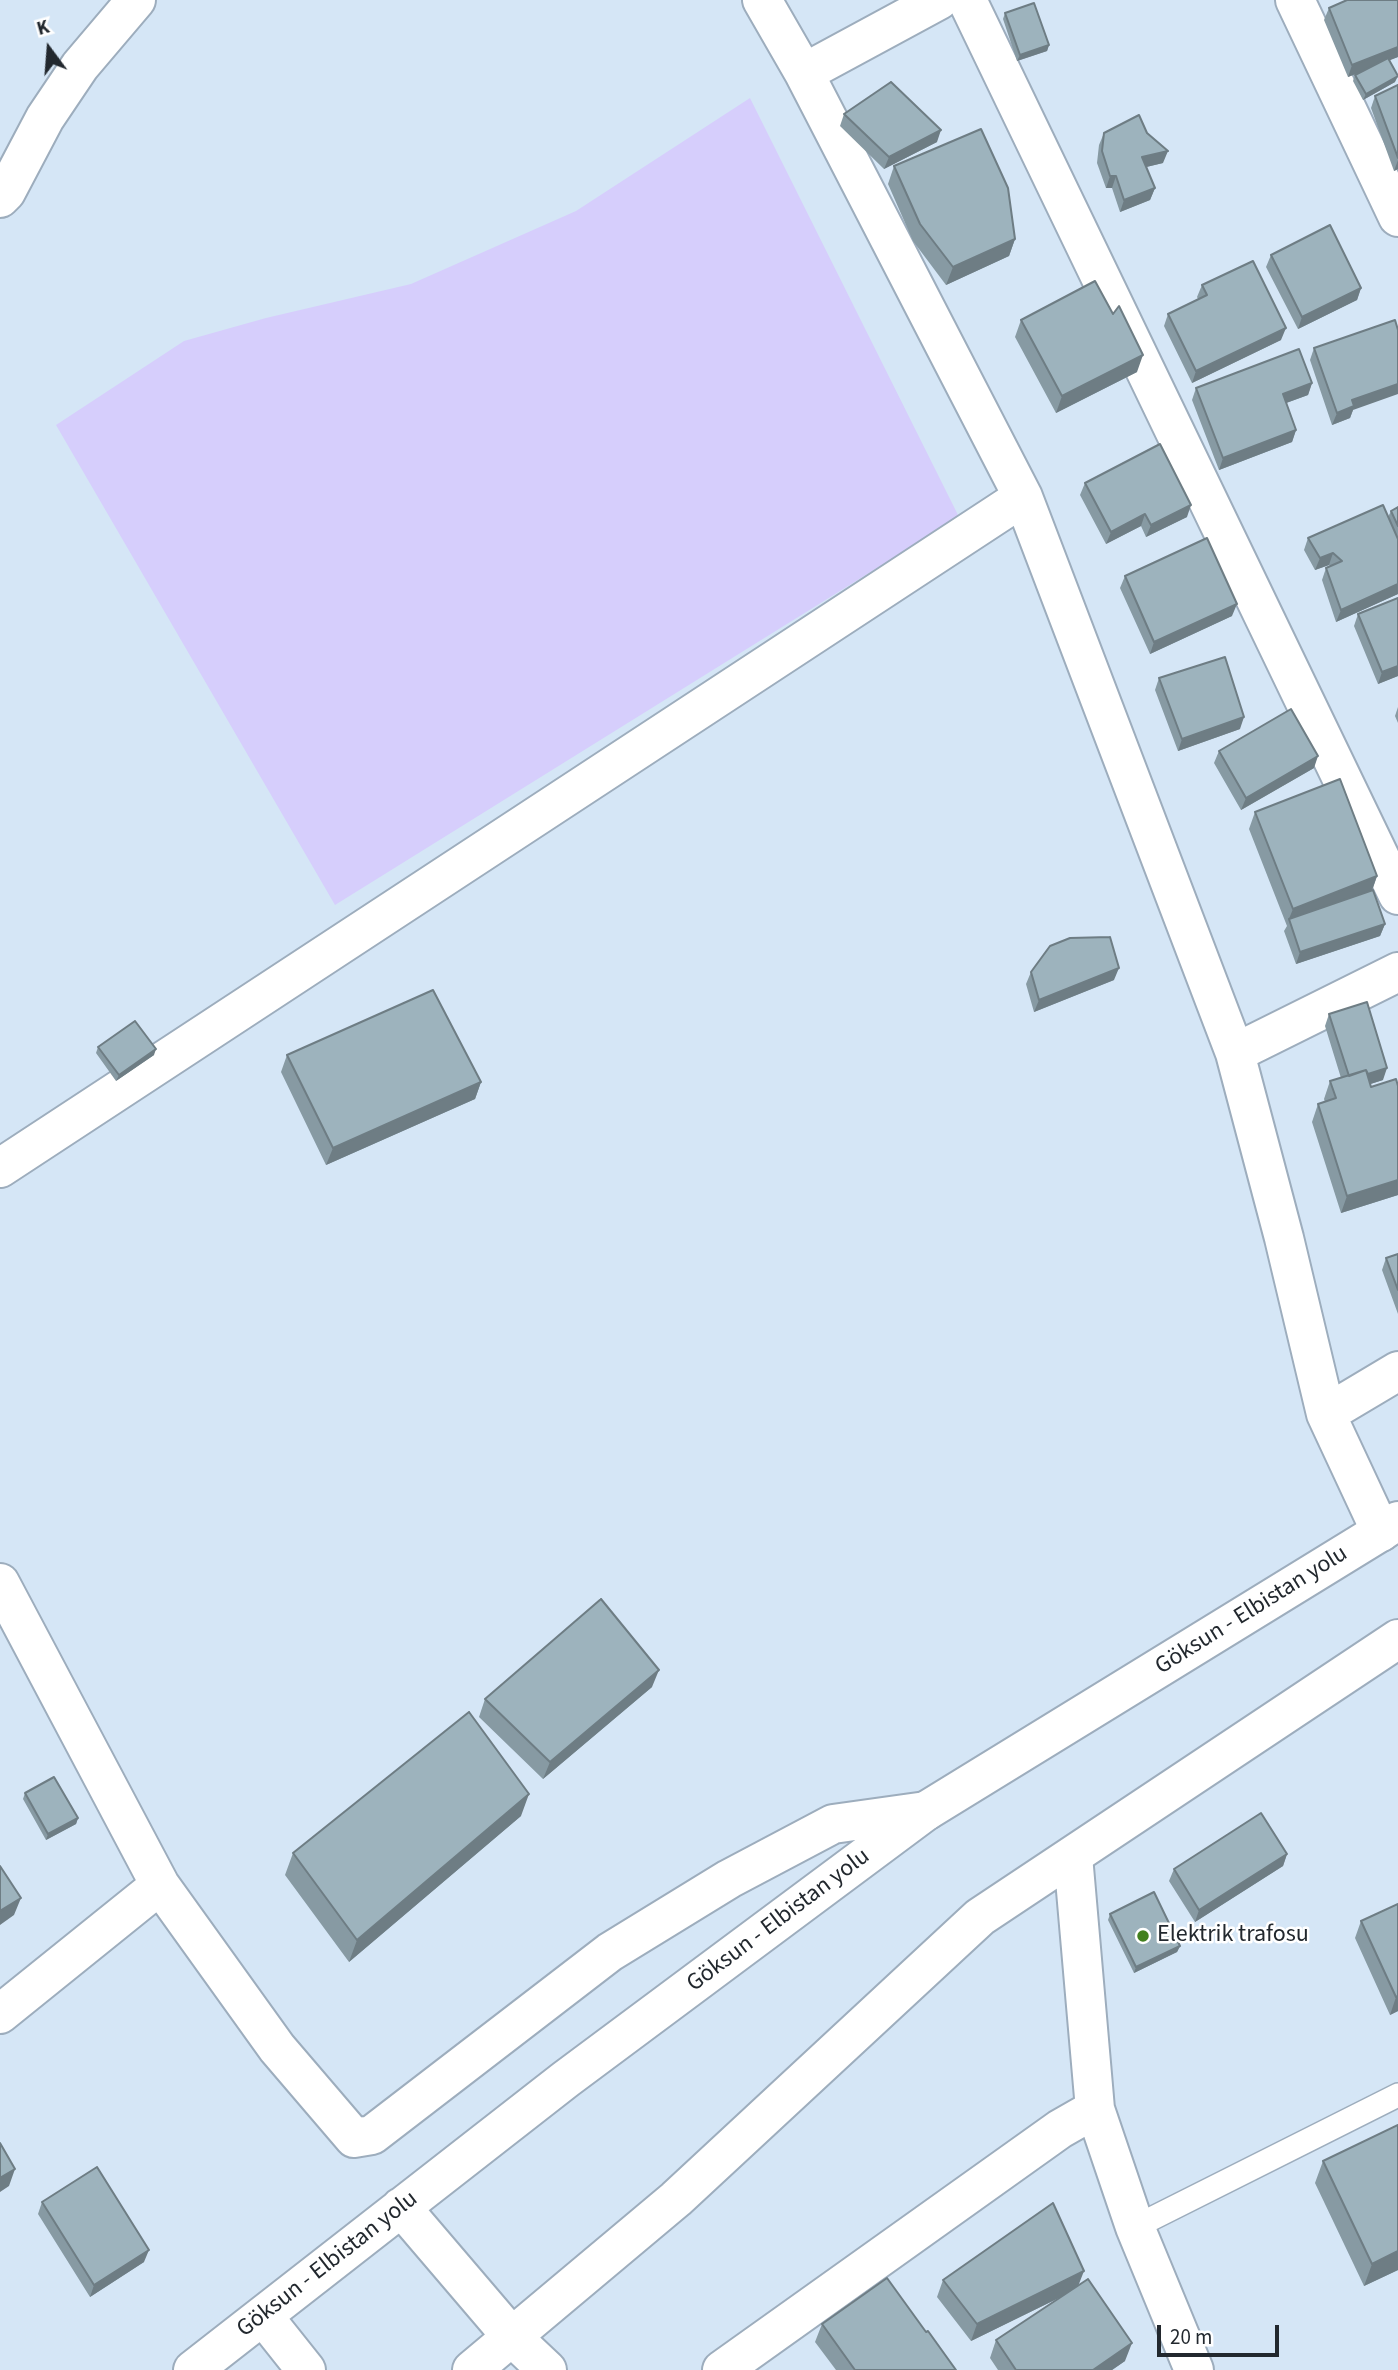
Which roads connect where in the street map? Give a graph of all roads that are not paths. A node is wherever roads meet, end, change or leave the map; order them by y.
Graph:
1 (136, 0) edge
2 (762, 0) edge
3 (939, 0) edge
4 (967, 0) edge
5 (1295, 0) edge
6 (804, 73) junction
7 (0, 198) edge
8 (1398, 217) edge
9 (1023, 497) junction
10 (1398, 895) edge
11 (1398, 972) edge
12 (1235, 1053) junction
13 (0, 1168) edge
14 (1398, 1371) edge
15 (1325, 1414) junction
16 (1389, 1527) edge
17 (0, 1583) edge
18 (1398, 1639) edge
19 (926, 1811) junction
20 (1073, 1856) junction
21 (160, 1885) junction
22 (0, 2014) edge
23 (1398, 2095) edge
24 (1095, 2109) junction
25 (401, 2207) junction
26 (1135, 2227) junction
27 (263, 2316) junction
28 (512, 2337) junction
29 (193, 2370) edge
30 (306, 2370) edge
31 (472, 2370) edge
32 (547, 2370) edge
33 (722, 2370) edge
34 (1194, 2370) edge

1 - 7 main road
2 - 6 main road
3 - 6 main road
4 - 10 main road
5 - 8 main road
6 - 9 main road
9 - 12 main road
9 - 13 main road
11 - 12 main road
12 - 15 main road
14 - 15 main road
15 - 16 main road
16 - 19 main road, Göksun - Elbistan yolu
17 - 21 main road
18 - 20 main road
19 - 21 main road
19 - 25 main road, Göksun - Elbistan yolu
20 - 24 main road
20 - 28 main road
21 - 22 main road
23 - 26 lane
24 - 26 main road
24 - 33 main road
25 - 27 main road, Göksun - Elbistan yolu
25 - 28 main road
26 - 34 main road
27 - 29 main road, Göksun - Elbistan yolu
27 - 30 main road
28 - 31 main road
28 - 32 main road

